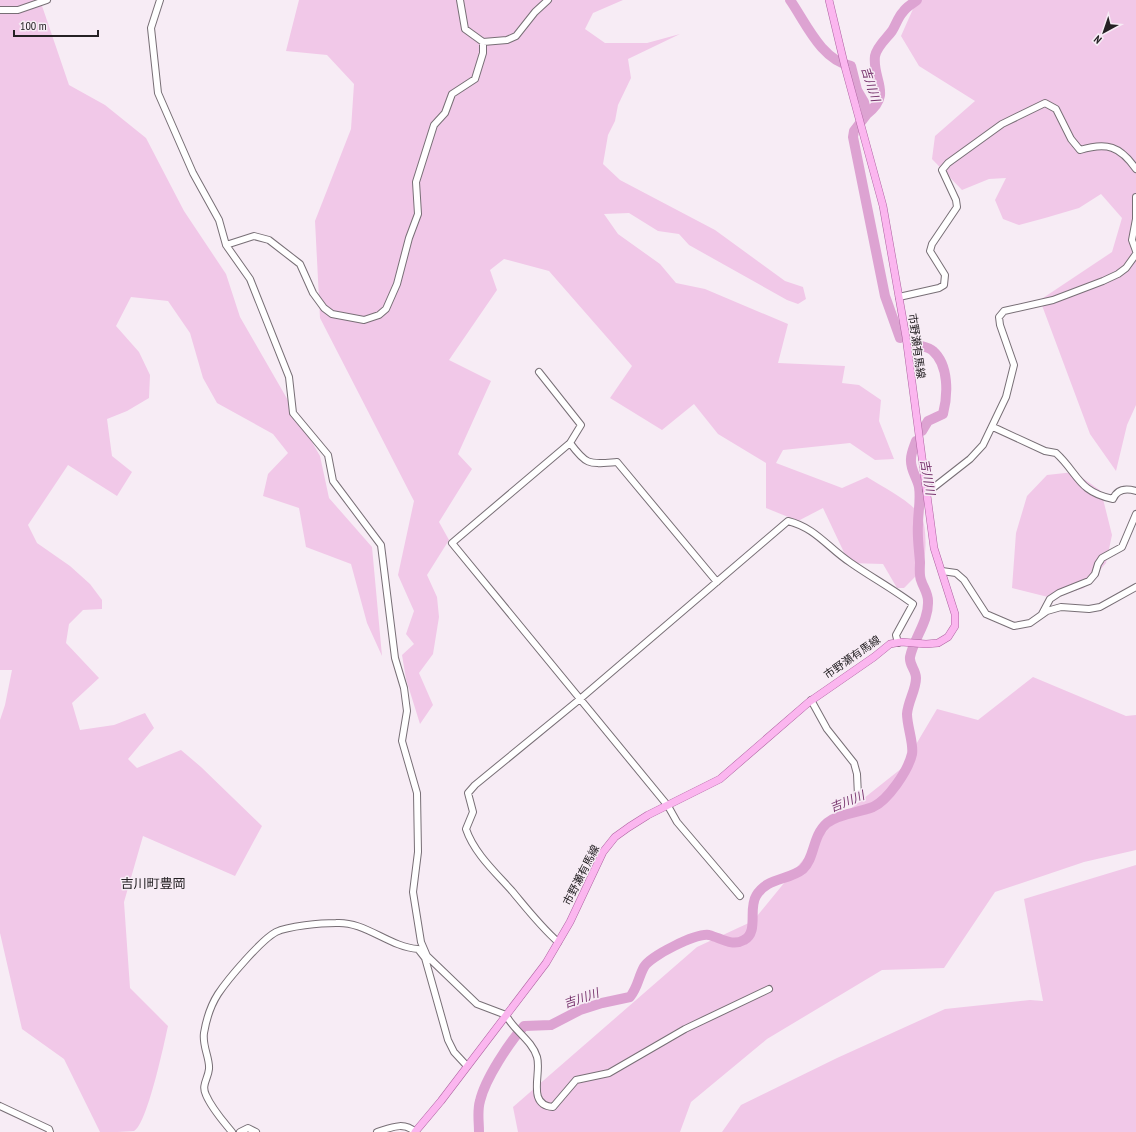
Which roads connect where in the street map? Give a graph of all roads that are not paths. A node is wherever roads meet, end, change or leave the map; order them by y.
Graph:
1 (46, 0) edge
2 (160, 0) edge
3 (460, 0) edge
4 (548, 0) edge
5 (829, 0) edge
6 (0, 10) edge
7 (484, 42) junction
8 (1136, 170) edge
9 (1136, 197) edge
10 (226, 245) junction
11 (1136, 252) edge
12 (899, 297) junction
13 (539, 372) dead end
14 (993, 427) junction
15 (570, 443) junction
16 (926, 490) junction
17 (1136, 491) edge
18 (1136, 514) edge
19 (942, 572) junction
20 (717, 582) junction
21 (1136, 587) edge
22 (1040, 617) junction
23 (899, 642) junction
24 (580, 699) junction
25 (811, 700) junction
26 (858, 796) dead end
27 (668, 806) junction
28 (740, 896) dead end
29 (558, 942) junction
30 (426, 957) junction
31 (769, 989) dead end
32 (507, 1018) junction
33 (467, 1066) junction
34 (0, 1106) edge
35 (50, 1132) edge
36 (232, 1132) edge
37 (240, 1132) edge
38 (256, 1132) edge
39 (376, 1132) edge
40 (415, 1132) edge

1 - 6 street
2 - 10 street
3 - 7 street
4 - 7 street
5 - 12 main road, 市野瀬有馬線
7 - 10 street
8 - 12 street
9 - 11 street
10 - 30 street
11 - 14 street
12 - 16 main road, 市野瀬有馬線
13 - 15 street
14 - 16 street
14 - 17 street
15 - 20 street
15 - 24 street
16 - 19 main road, 市野瀬有馬線
18 - 22 street
19 - 22 street
19 - 23 main road, 市野瀬有馬線
20 - 23 street
20 - 24 street
21 - 22 street
23 - 25 main road, 市野瀬有馬線
24 - 27 street
24 - 29 street
25 - 26 street
25 - 27 main road, 市野瀬有馬線
27 - 28 street
27 - 29 main road, 市野瀬有馬線
29 - 32 main road, 市野瀬有馬線
30 - 32 street
30 - 33 street
30 - 36 street
31 - 32 street
32 - 33 main road, 市野瀬有馬線
33 - 40 main road, 市野瀬有馬線
34 - 35 street
37 - 38 street
39 - 40 street

